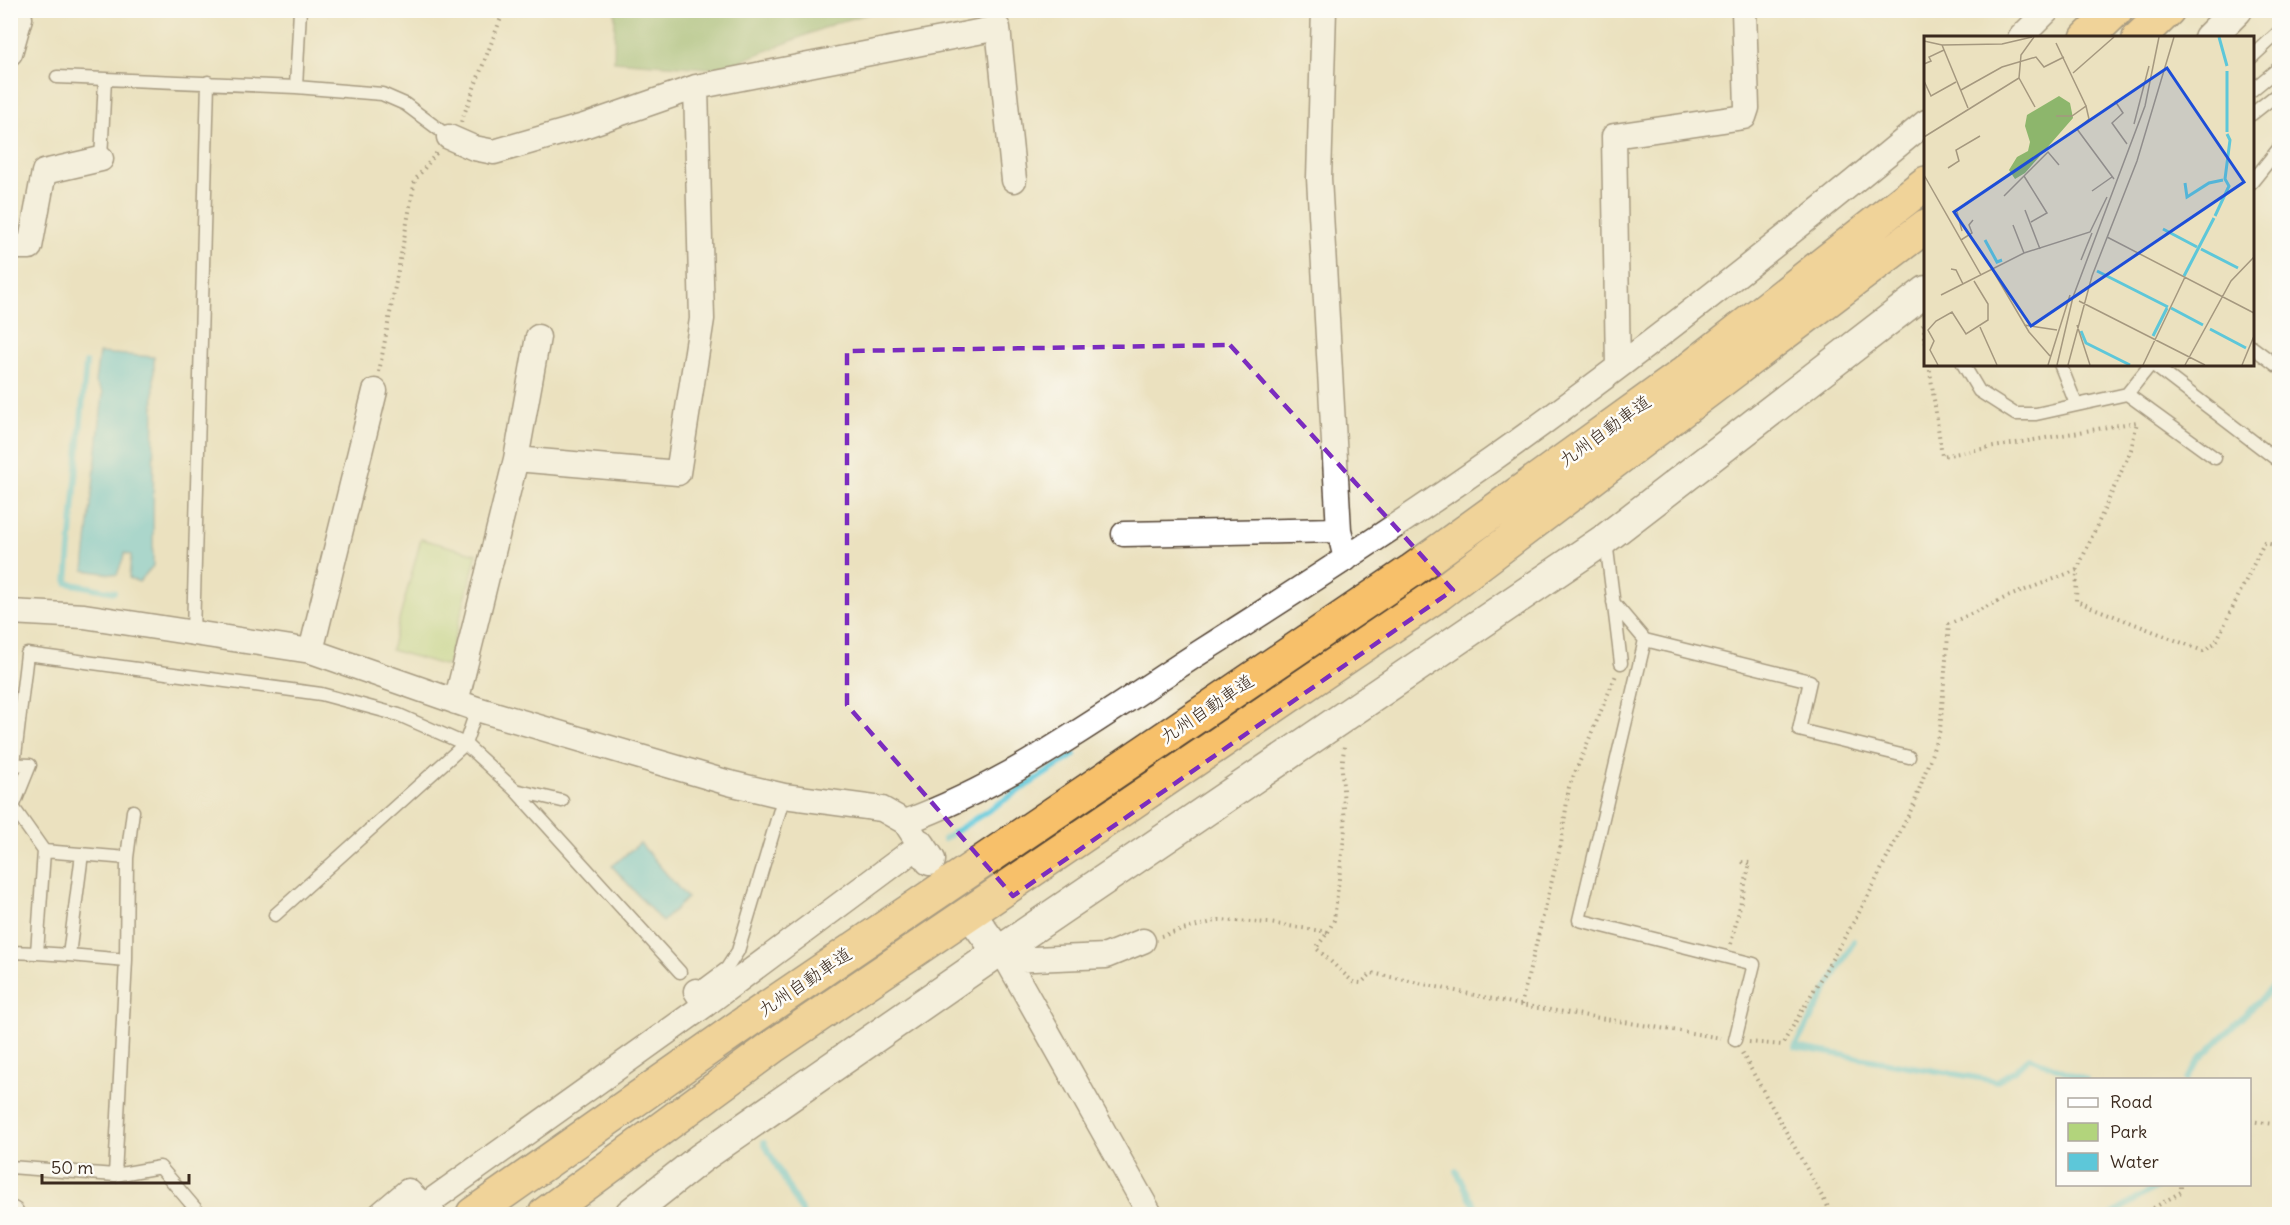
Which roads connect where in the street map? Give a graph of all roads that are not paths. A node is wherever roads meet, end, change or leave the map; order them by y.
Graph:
1 (300, 10) edge
2 (1324, 10) edge
3 (1744, 10) edge
4 (2048, 10) edge
5 (2116, 10) edge
6 (2168, 10) edge
7 (2237, 10) edge
8 (20, 18) dead end
9 (2280, 31) edge
10 (2022, 36) edge
11 (2088, 36) edge
12 (2141, 36) edge
13 (2212, 36) edge
14 (10, 53) edge
15 (2254, 56) edge
16 (2280, 68) edge
17 (57, 77) dead end
18 (105, 79) junction
19 (208, 82) junction
20 (296, 87) junction
21 (696, 87) junction
22 (2254, 89) edge
23 (2280, 92) edge
24 (2254, 113) edge
25 (1924, 124) edge
26 (449, 137) joint
27 (2280, 147) edge
28 (100, 159) joint
29 (1014, 180) dead end
30 (2254, 181) edge
31 (1924, 185) edge
32 (1924, 228) edge
33 (10, 247) edge
34 (1924, 293) edge
35 (538, 337) dead end
36 (2254, 348) edge
37 (1964, 366) edge
38 (2061, 366) edge
39 (2150, 366) edge
40 (2155, 366) edge
41 (1618, 367) junction
42 (2280, 368) edge
43 (375, 391) road end
44 (2127, 394) junction
45 (2076, 404) junction
46 (2215, 458) dead end
47 (516, 459) junction
48 (2280, 462) edge
49 (1339, 530) junction
50 (1124, 534) dead end
51 (1605, 539) junction
52 (1347, 559) junction
53 (1613, 602) junction
54 (10, 612) edge
55 (193, 634) junction
56 (1645, 640) junction
57 (311, 651) junction
58 (1621, 663) road end
59 (466, 705) junction
60 (465, 744) junction
61 (1909, 758) dead end
62 (12, 764) edge
63 (515, 790) junction
64 (784, 796) junction
65 (562, 801) dead end
66 (133, 811) dead end
67 (918, 842) junction
68 (44, 851) junction
69 (82, 854) junction
70 (127, 858) junction
71 (274, 915) dead end
72 (980, 926) dead end
73 (1143, 942) road end
74 (10, 952) edge
75 (37, 953) junction
76 (1003, 953) junction
77 (69, 955) junction
78 (126, 960) junction
79 (680, 972) dead end
80 (701, 998) junction
81 (1735, 1040) road end
82 (10, 1167) edge
83 (115, 1175) junction
84 (427, 1210) edge
85 (200, 1215) edge
86 (381, 1215) edge
87 (473, 1215) edge
88 (545, 1215) edge
89 (630, 1215) edge
90 (1150, 1215) edge

1 - 20 lane
2 - 49 street
3 - 41 street
4 - 10 street
5 - 11 highway
6 - 12 highway
7 - 13 street
8 - 14 street
9 - 15 lane
16 - 22 lane
17 - 18 lane
18 - 19 lane
18 - 28 lane
19 - 20 lane
19 - 55 lane
20 - 26 lane
21 - 26 street
21 - 29 street
21 - 47 street
23 - 24 lane
25 - 41 street
27 - 30 lane
28 - 33 street
31 - 87 highway, 九州自動車道
32 - 88 highway, 九州自動車道
34 - 51 street
35 - 47 street
36 - 42 lane
37 - 45 lane
38 - 45 lane
39 - 44 lane
40 - 48 lane
41 - 52 street
43 - 57 street
44 - 45 lane
44 - 46 lane
47 - 59 street
49 - 50 street
49 - 52 street
51 - 53 lane
51 - 76 street
52 - 67 street
53 - 56 lane
53 - 58 lane
54 - 55 street
55 - 57 street
56 - 61 lane
56 - 81 lane
57 - 59 street
59 - 60 lane
59 - 64 street
60 - 62 lane
60 - 63 lane
60 - 71 lane
62 - 68 lane
63 - 65 lane
63 - 79 lane
64 - 67 street
64 - 80 lane
66 - 70 lane
67 - 80 street
68 - 69 lane
68 - 75 lane
69 - 70 lane
69 - 77 lane
70 - 78 lane
72 - 76 street
73 - 76 street
74 - 75 lane
75 - 77 lane
76 - 89 street
76 - 90 street
77 - 78 lane
78 - 83 lane
80 - 84 street
82 - 83 lane
83 - 85 lane
84 - 86 street

